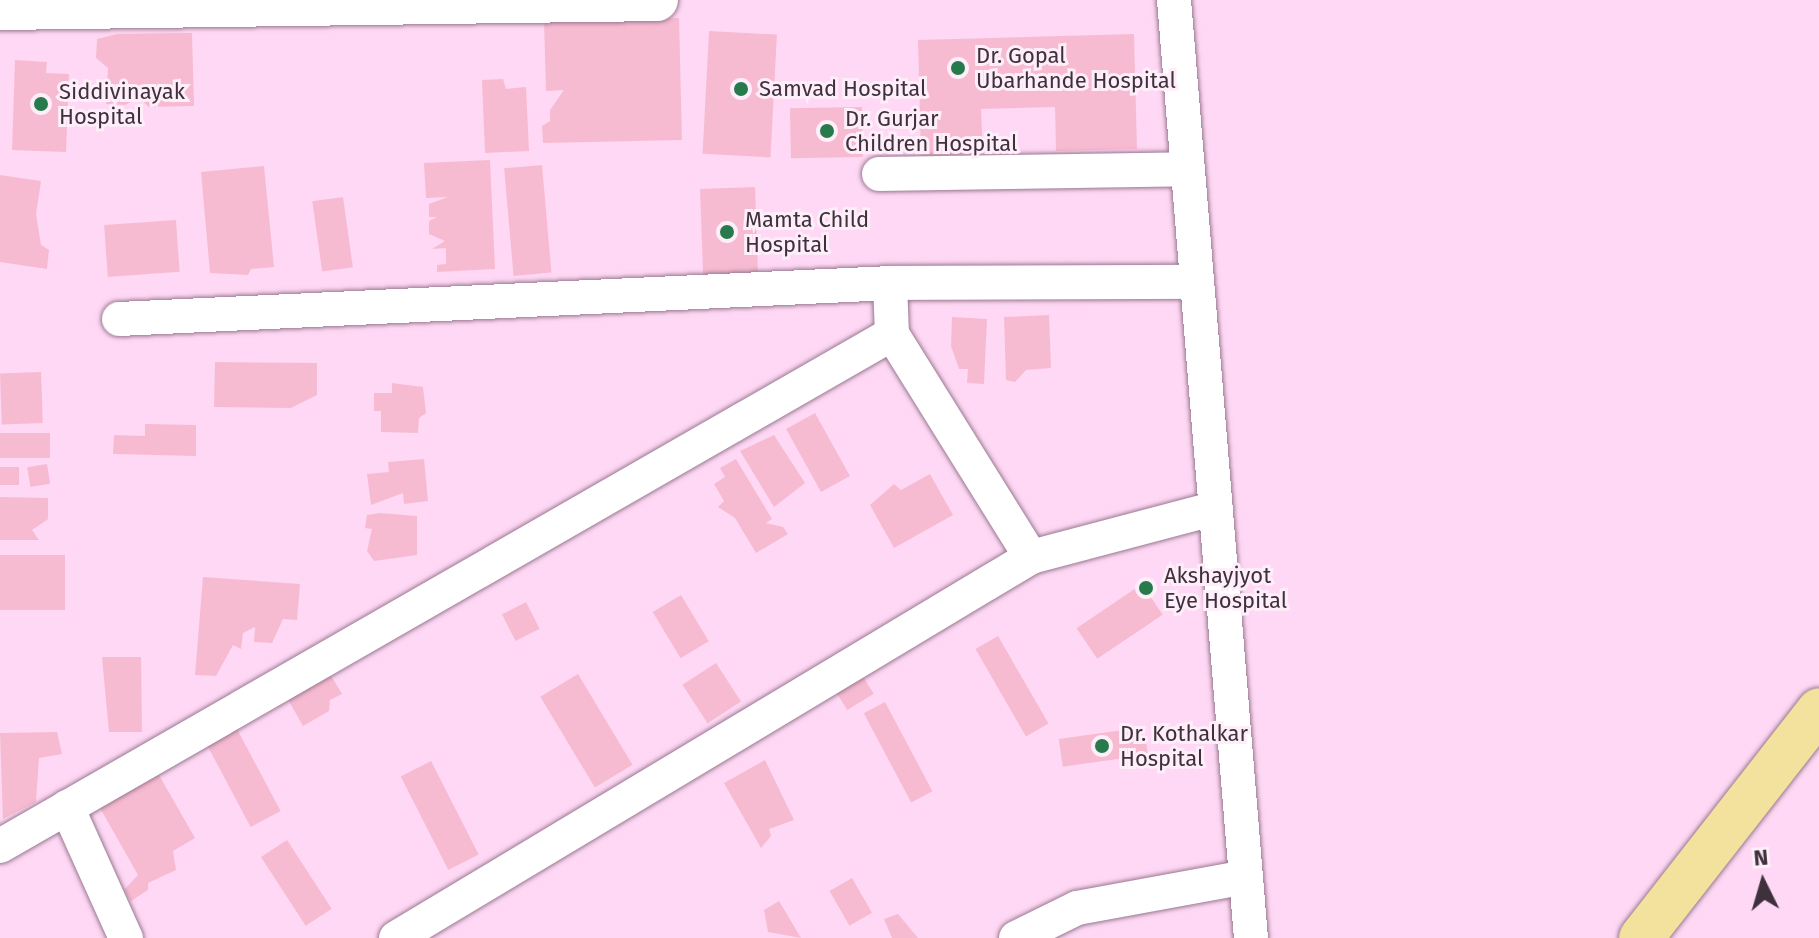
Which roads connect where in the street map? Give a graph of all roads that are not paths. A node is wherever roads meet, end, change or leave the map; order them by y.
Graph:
1 (657, 0) edge
2 (1174, 0) edge
3 (400, 2) edge
4 (0, 9) edge
5 (1188, 169) junction
6 (879, 174) dead end
7 (1197, 282) junction
8 (890, 283) junction
9 (119, 319) dead end
10 (892, 334) junction
11 (1216, 508) junction
12 (1031, 557) junction
13 (1819, 710) edge
14 (67, 807) junction
15 (0, 846) edge
16 (1246, 877) junction
17 (126, 938) edge
18 (396, 938) edge
19 (1016, 938) edge
20 (1251, 938) edge
21 (1641, 938) edge

1 - 3 street
2 - 5 street
3 - 4 street
5 - 6 street
5 - 7 street
7 - 8 street
7 - 11 street
8 - 9 street
8 - 10 street
10 - 12 street
10 - 14 street
11 - 12 street
11 - 16 street
12 - 18 street
13 - 21 main road
14 - 15 street
14 - 17 street
16 - 19 street
16 - 20 street

